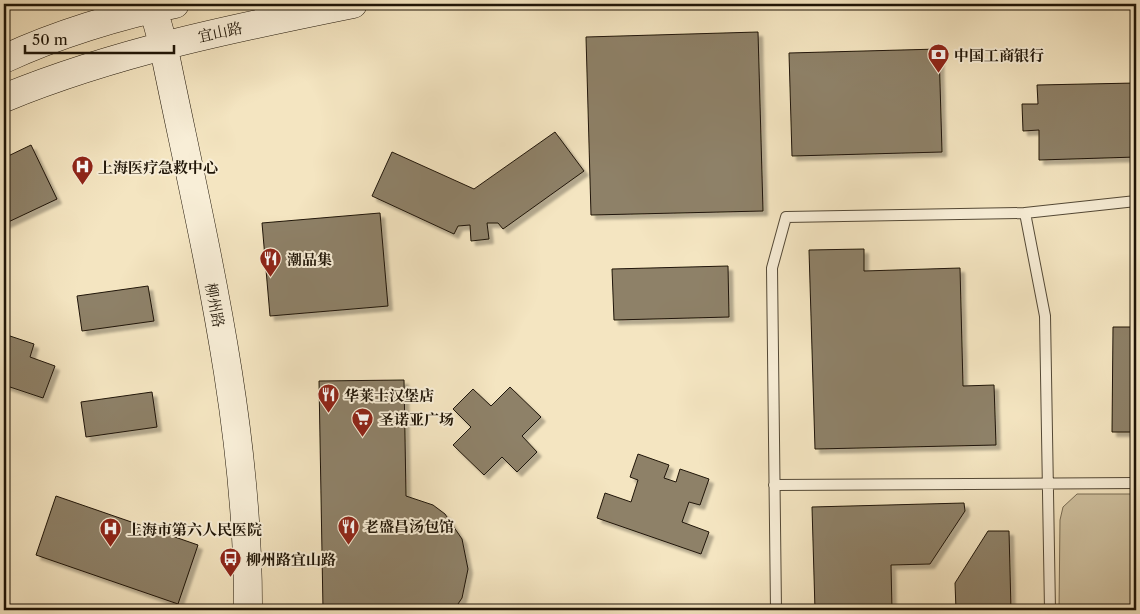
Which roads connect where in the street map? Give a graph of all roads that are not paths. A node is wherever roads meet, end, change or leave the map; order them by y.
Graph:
1 (353, 4) edge
2 (160, 5) edge
3 (163, 44) junction
4 (4, 60) edge
5 (4, 98) edge
6 (1136, 202) edge
7 (1024, 213) junction
8 (1049, 483) junction
9 (1136, 483) edge
10 (774, 485) junction
11 (248, 610) edge
12 (776, 610) edge
13 (1050, 610) edge

1 - 3 street, 宜山路
2 - 3 street, 柳州路
2 - 4 street
3 - 5 street, 宜山路
3 - 11 street, 柳州路
6 - 7 lane
7 - 8 lane
7 - 10 lane
8 - 9 lane
8 - 10 lane
8 - 13 lane
10 - 12 lane

